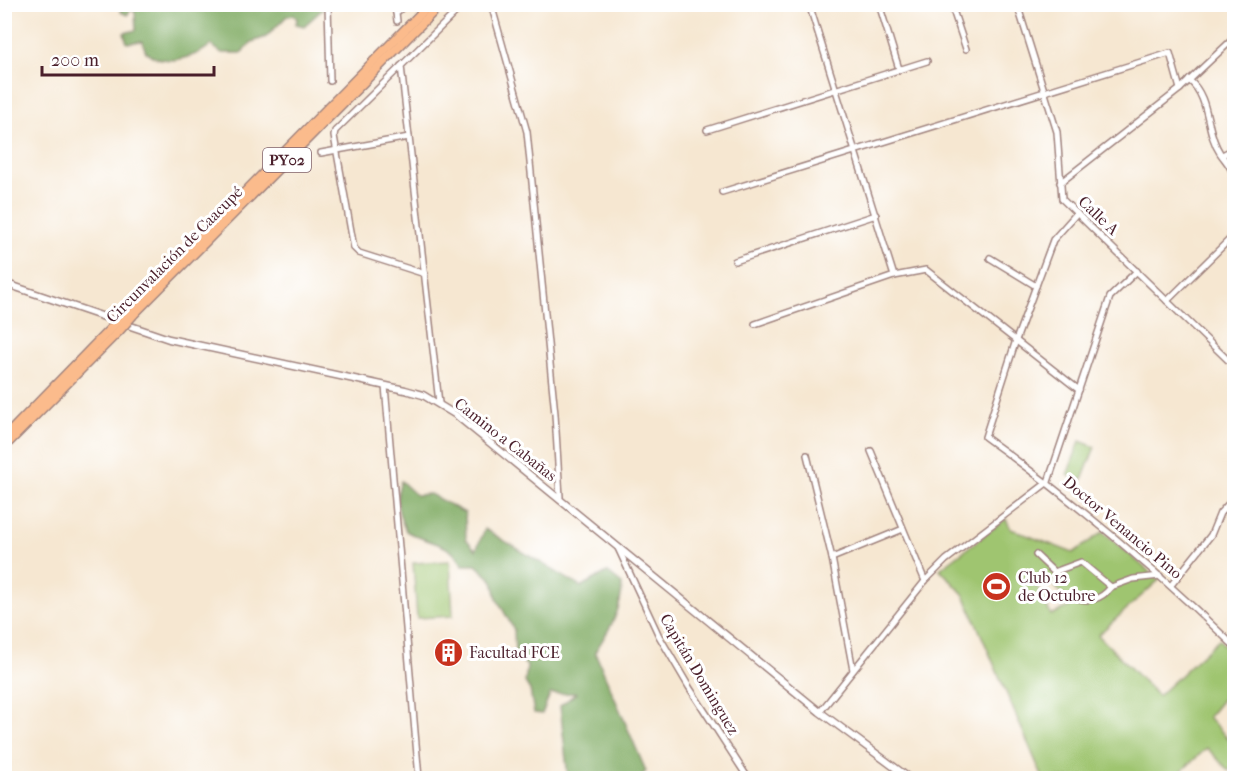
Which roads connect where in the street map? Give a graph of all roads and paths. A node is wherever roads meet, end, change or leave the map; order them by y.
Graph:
1 (328, 4) edge
2 (395, 4) edge
3 (406, 4) edge
4 (430, 4) edge
5 (441, 4) edge
6 (464, 4) edge
7 (491, 4) edge
8 (809, 4) edge
9 (879, 4) edge
10 (951, 4) edge
11 (1017, 4) edge
12 (396, 13) junction
13 (397, 21) dead end
14 (1234, 38) edge
15 (966, 49) dead end
16 (927, 61) dead end
17 (401, 66) junction
18 (899, 69) junction
19 (1189, 80) junction
20 (330, 81) dead end
21 (836, 89) junction
22 (1180, 89) junction
23 (1045, 90) junction
24 (707, 130) dead end
25 (409, 137) junction
26 (1234, 149) edge
27 (337, 150) junction
28 (856, 150) junction
29 (321, 153) dead end
30 (1222, 155) junction
31 (1234, 177) edge
32 (1060, 183) junction
33 (722, 192) dead end
34 (1077, 213) junction
35 (876, 215) junction
36 (1234, 235) edge
37 (990, 258) dead end
38 (735, 261) dead end
39 (1137, 271) junction
40 (425, 274) junction
41 (894, 276) junction
42 (4, 283) edge
43 (1036, 286) junction
44 (1167, 301) junction
45 (131, 313) junction
46 (755, 324) dead end
47 (115, 329) junction
48 (1016, 340) junction
49 (1234, 366) edge
50 (386, 386) junction
51 (1079, 390) junction
52 (439, 403) junction
53 (4, 438) edge
54 (4, 447) edge
55 (871, 451) dead end
56 (807, 455) dead end
57 (1048, 482) junction
58 (560, 497) junction
59 (1233, 501) edge
60 (1234, 510) edge
61 (903, 529) junction
62 (618, 548) junction
63 (1036, 555) dead end
64 (832, 558) junction
65 (1160, 576) junction
66 (925, 581) junction
67 (1172, 584) junction
68 (1111, 587) junction
69 (1072, 597) dead end
70 (1234, 635) edge
71 (1229, 641) junction
72 (1234, 646) edge
73 (852, 670) junction
74 (820, 712) junction
75 (419, 778) edge
76 (748, 778) edge
77 (909, 778) edge

1 - 20 street
2 - 12 street
3 - 12 street
4 - 45 highway, Circunvalación de Caacupé / PY02
5 - 45 highway, Circunvalación de Caacupé / PY02
6 - 17 street
7 - 58 street
8 - 21 street
9 - 18 street
10 - 15 street
11 - 23 street, Calle A
12 - 13 street
14 - 19 street
16 - 18 street
17 - 25 street
17 - 27 street
18 - 21 street
19 - 22 street
19 - 30 street
21 - 24 street
21 - 28 street
22 - 23 street
22 - 32 street
23 - 28 street
23 - 32 street, Calle A
25 - 27 street
25 - 40 street
26 - 30 street
27 - 29 street
27 - 40 street
28 - 33 street
28 - 35 street
30 - 31 street
32 - 34 street, Calle A
34 - 39 street, Calle A
34 - 43 street
35 - 38 street
35 - 41 street
36 - 44 street
37 - 43 street
39 - 44 street, Calle A
39 - 51 street
40 - 52 street
41 - 46 street
41 - 48 street
42 - 50 street, Camino a Cabañas
43 - 48 street
44 - 49 street, Calle A
45 - 47 highway, Circunvalación de Caacupé / PY02, bridge
47 - 53 highway, Circunvalación de Caacupé / PY02
47 - 54 highway, Circunvalación de Caacupé / PY02
48 - 51 street
48 - 57 street, Doctor Venancio Pino
50 - 52 street, Camino a Cabañas
50 - 75 street
51 - 57 street
52 - 58 street, Camino a Cabañas
55 - 61 street
56 - 64 street
57 - 65 street, Doctor Venancio Pino
57 - 66 street
58 - 62 street, Camino a Cabañas
59 - 60 street
59 - 67 street
61 - 64 street
61 - 66 street
62 - 74 street, Camino a Cabañas
62 - 76 street, Capitán Dominguez
63 - 68 street
64 - 73 street
65 - 67 street, Doctor Venancio Pino
65 - 68 street
66 - 73 street
67 - 71 street, Doctor Venancio Pino
68 - 69 street
70 - 71 street
71 - 72 street, Doctor Venancio Pino
73 - 74 street
74 - 77 street, Camino a Cabañas

